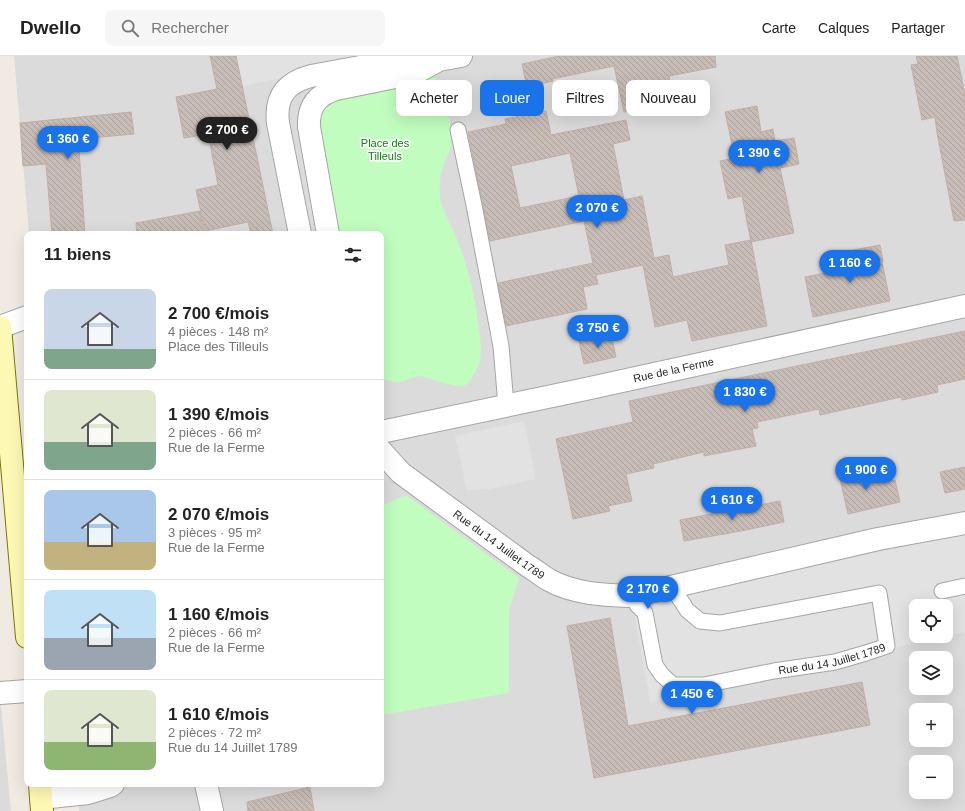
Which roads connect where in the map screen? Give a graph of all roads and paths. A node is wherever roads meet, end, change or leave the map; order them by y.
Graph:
1 (461, 56) edge
2 (439, 60) junction
3 (458, 130) dead end
4 (299, 231) edge
5 (327, 231) edge
6 (965, 306) edge
7 (24, 318) edge
8 (0, 327) edge
9 (506, 405) junction
10 (384, 431) edge
11 (384, 454) edge
12 (965, 523) edge
13 (677, 585) junction
14 (965, 586) edge
15 (942, 591) dead end
16 (636, 595) junction
17 (24, 603) edge
18 (24, 691) edge
19 (0, 693) edge
20 (106, 787) edge
21 (207, 787) edge
22 (41, 798) edge
23 (212, 811) edge

1 - 2 street
2 - 4 street
2 - 5 street
3 - 9 lane
6 - 9 street, Rue de la Ferme
7 - 8 street
8 - 17 main road
9 - 10 street, Rue de la Ferme
11 - 16 street, Rue du 14 Juillet 1789
12 - 13 street, Rue du 14 Juillet 1789
13 - 16 street, Rue du 14 Juillet 1789
13 - 16 lane, Rue du 14 Juillet 1789
14 - 15 lane
18 - 19 street
20 - 22 street
21 - 23 street

